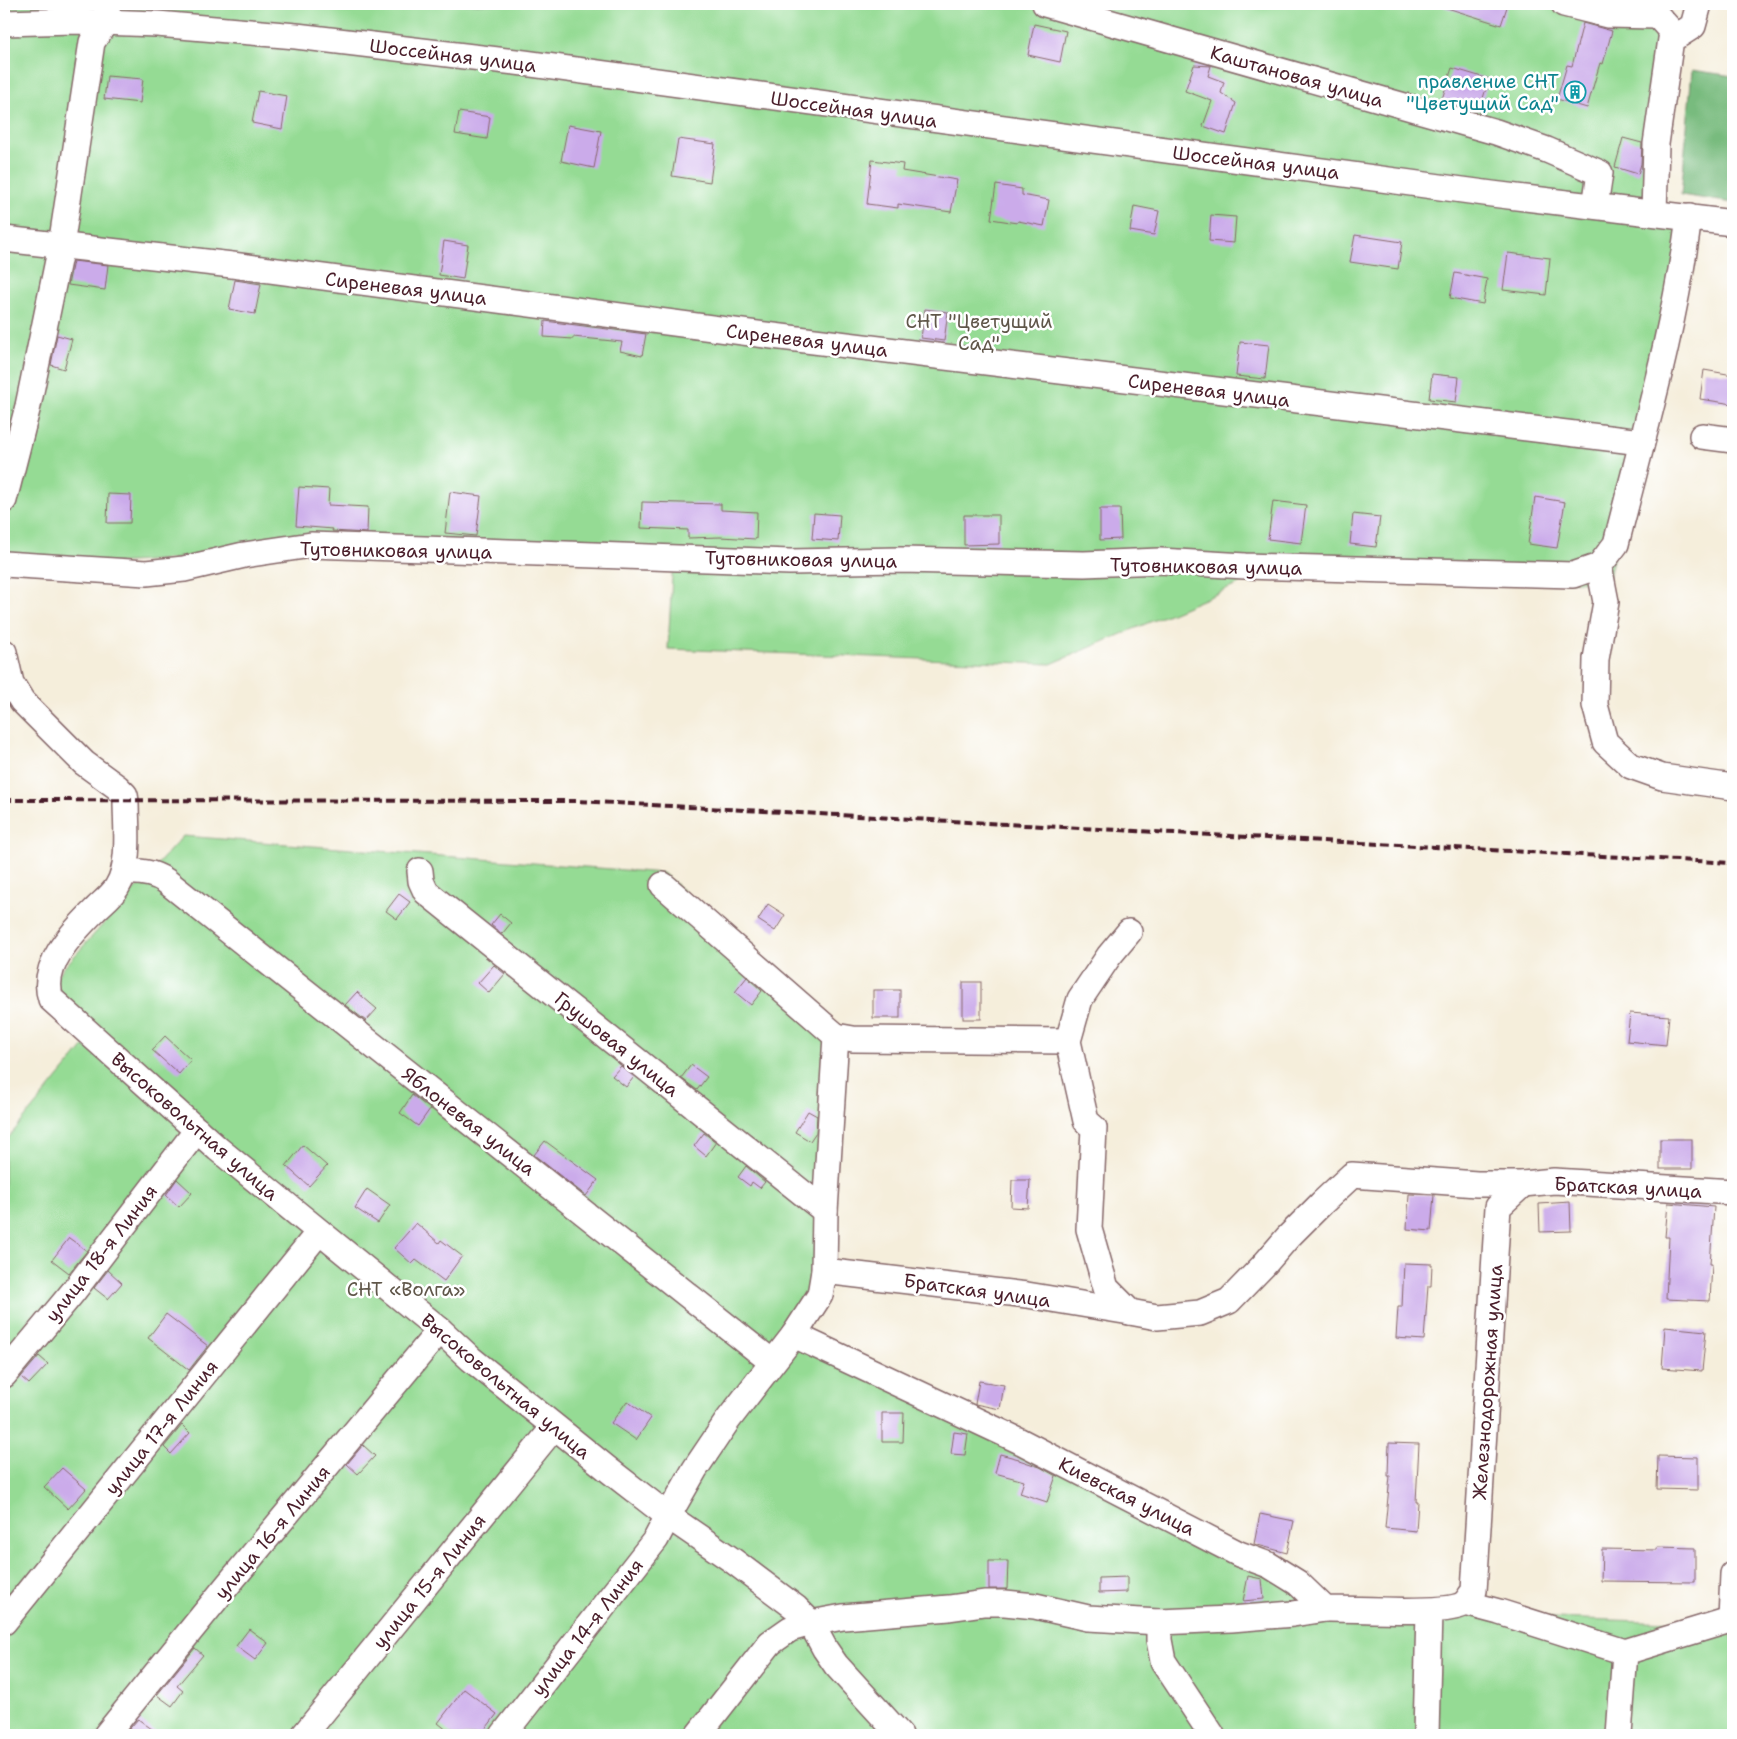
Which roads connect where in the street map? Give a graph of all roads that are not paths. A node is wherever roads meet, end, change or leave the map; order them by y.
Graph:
1 (1045, 4) edge
2 (1564, 4) edge
3 (1700, 4) edge
4 (107, 13) edge
5 (1658, 17) edge
6 (4, 24) edge
7 (1595, 206) junction
8 (1654, 213) junction
9 (1696, 218) junction
10 (1733, 223) edge
11 (4, 239) edge
12 (61, 246) junction
13 (1702, 436) dead end
14 (1733, 440) edge
15 (1641, 442) junction
16 (4, 500) edge
17 (4, 564) edge
18 (1599, 566) junction
19 (4, 652) edge
20 (1733, 787) edge
21 (420, 871) dead end
22 (124, 872) junction
23 (664, 885) dead end
24 (1129, 932) dead end
25 (836, 1036) junction
26 (1068, 1041) junction
27 (197, 1130) junction
28 (1522, 1184) junction
29 (1733, 1192) edge
30 (825, 1211) junction
31 (319, 1232) junction
32 (824, 1270) junction
33 (1130, 1312) junction
34 (440, 1330) junction
35 (794, 1335) junction
36 (772, 1362) junction
37 (4, 1375) edge
38 (554, 1427) junction
39 (668, 1516) junction
40 (1733, 1574) edge
41 (1469, 1597) junction
42 (1325, 1609) junction
43 (1429, 1611) junction
44 (1732, 1619) edge
45 (4, 1622) edge
46 (1158, 1622) junction
47 (811, 1623) junction
48 (1625, 1652) junction
49 (106, 1735) edge
50 (304, 1735) edge
51 (503, 1735) edge
52 (698, 1735) edge
53 (900, 1735) edge
54 (1212, 1735) edge
55 (1426, 1735) edge
56 (1619, 1735) edge

1 - 7 street, Каштановая улица
2 - 5 street
3 - 5 street
4 - 6 street, Шоссейная улица
4 - 7 street, Шоссейная улица
4 - 12 street
5 - 8 street
7 - 8 street, Шоссейная улица
8 - 9 street, Шоссейная улица
9 - 10 street, Шоссейная улица
9 - 15 street
11 - 12 street, Сиреневая улица
12 - 15 street, Сиреневая улица
12 - 16 street
13 - 14 street
15 - 18 street
17 - 18 street, Тутовниковая улица
18 - 20 street
19 - 22 street
21 - 30 street, Грушовая улица
22 - 27 street, Высоковольтная улица
22 - 36 street, Яблоневая улица
23 - 25 street
24 - 26 street
25 - 26 street
25 - 30 street, улица 14-я Линия
26 - 33 street
27 - 31 street, Высоковольтная улица
27 - 37 street, улица 18-я Линия
28 - 29 street, Братская улица
28 - 33 street, Братская улица
28 - 41 street, Железнодорожная улица
30 - 32 street, улица 14-я Линия
31 - 34 street, Высоковольтная улица
31 - 45 street, улица 17-я Линия
32 - 33 street, Братская улица
32 - 35 street, улица 14-я Линия
34 - 38 street, Высоковольтная улица
34 - 49 street, улица 16-я Линия
35 - 36 street, улица 14-я Линия
35 - 42 street, Киевская улица
36 - 39 street, улица 14-я Линия
38 - 39 street, Высоковольтная улица
38 - 50 street, улица 15-я Линия
39 - 47 street, Высоковольтная улица
39 - 51 street, улица 14-я Линия
40 - 44 street
41 - 43 street
41 - 48 street
42 - 43 street
42 - 46 street
43 - 55 street
44 - 48 street
46 - 47 street
46 - 54 street
47 - 52 street
47 - 53 street, Высоковольтная улица
48 - 56 street

